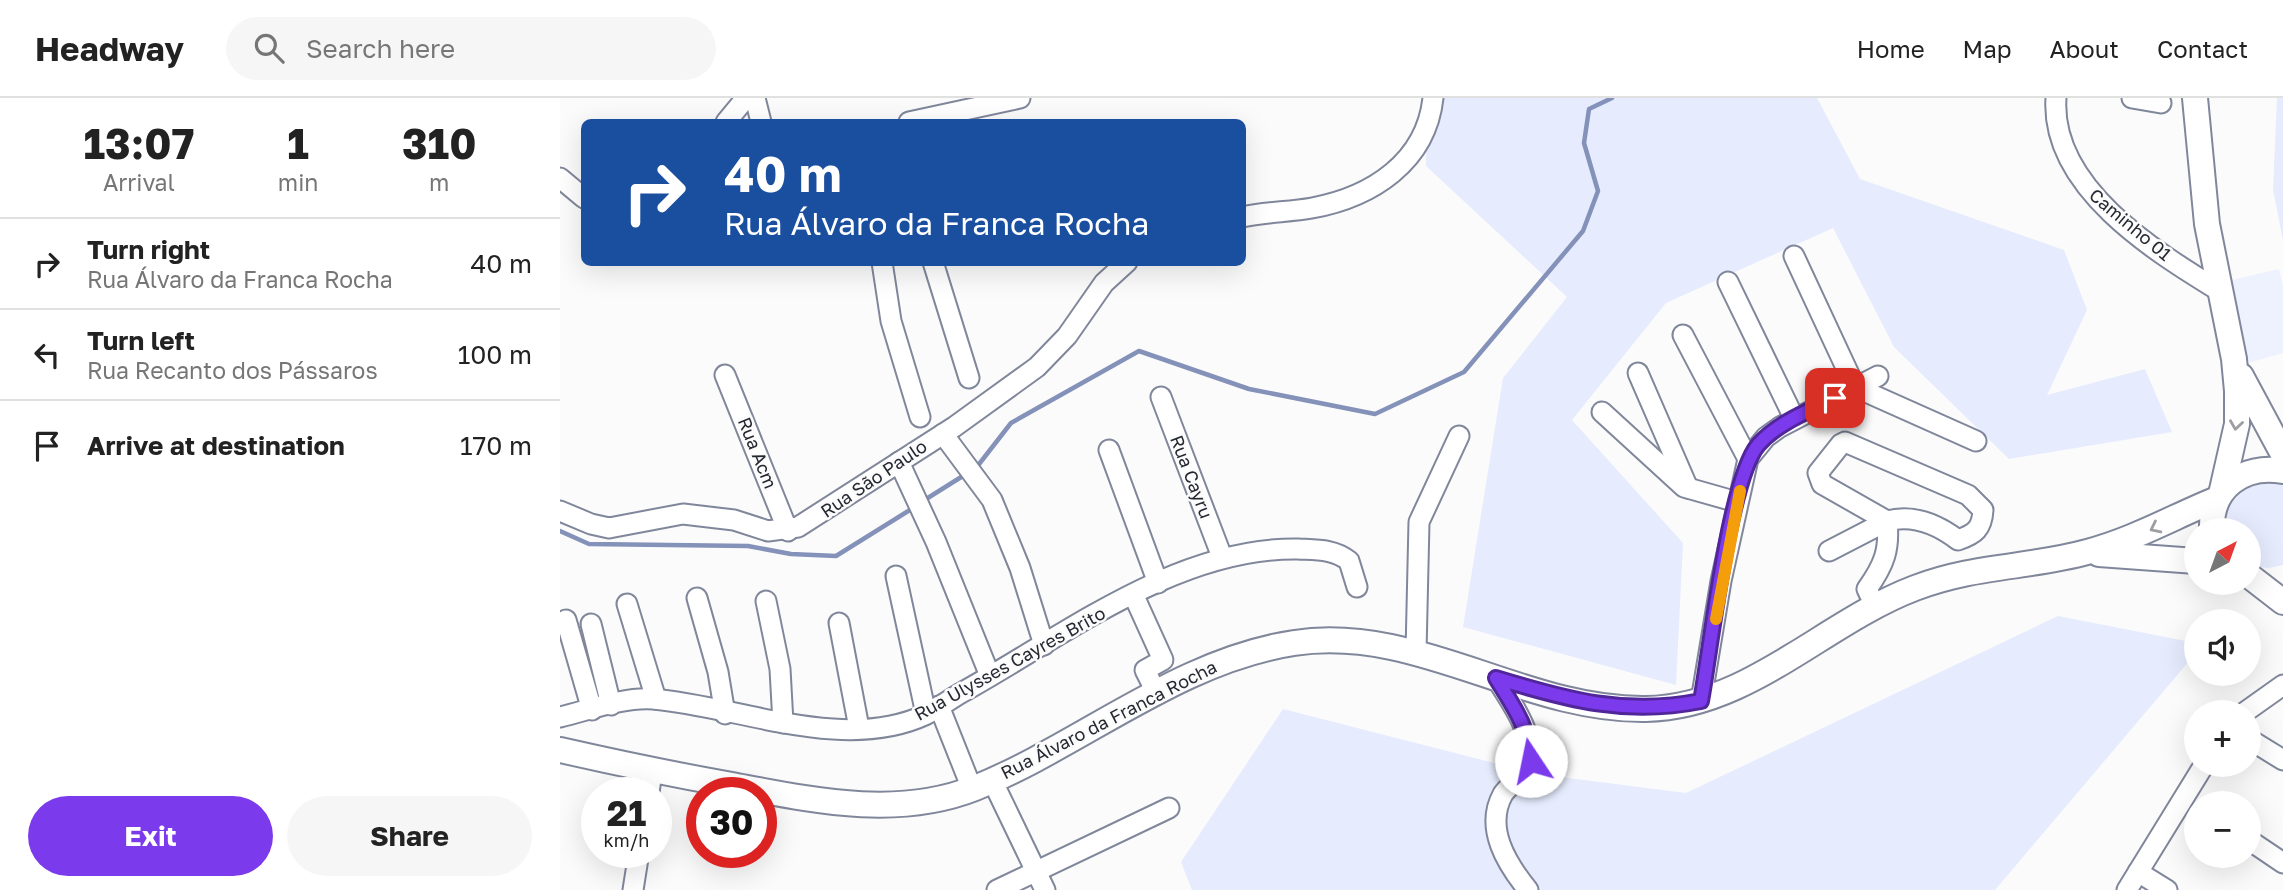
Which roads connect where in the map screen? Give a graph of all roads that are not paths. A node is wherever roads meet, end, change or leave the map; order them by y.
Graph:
1 (746, 98) edge
2 (755, 98) edge
3 (1020, 98) edge
4 (1433, 98) edge
5 (2056, 98) edge
6 (2132, 98) edge
7 (2195, 98) edge
8 (2161, 103) dead end
9 (728, 119) edge
10 (760, 119) edge
11 (923, 119) edge
12 (560, 178) edge
13 (581, 196) edge
14 (1246, 216) edge
15 (1794, 256) dead end
16 (883, 266) edge
17 (934, 266) edge
18 (1105, 271) edge
19 (1728, 282) dead end
20 (2221, 292) junction
21 (1682, 335) dead end
22 (2234, 359) junction
23 (1638, 373) dead end
24 (725, 375) dead end
25 (1878, 376) dead end
26 (969, 378) dead end
27 (1855, 387) junction
28 (1161, 397) dead end
29 (1602, 412) dead end
30 (920, 417) dead end
31 (1794, 418) junction
32 (943, 434) junction
33 (1459, 436) dead end
34 (1976, 441) dead end
35 (1109, 450) dead end
36 (2283, 454) edge
37 (1748, 459) junction
38 (899, 462) junction
39 (2283, 471) edge
40 (1688, 489) junction
41 (2220, 494) junction
42 (1737, 502) junction
43 (560, 511) edge
44 (2211, 518) edge
45 (1887, 521) junction
46 (788, 531) junction
47 (1829, 551) dead end
48 (2084, 553) junction
49 (1222, 557) junction
50 (2184, 560) edge
51 (896, 576) dead end
52 (2261, 577) edge
53 (2283, 578) edge
54 (1158, 583) junction
55 (2261, 585) edge
56 (1357, 587) dead end
57 (1134, 596) junction
58 (696, 598) dead end
59 (766, 601) dead end
60 (2283, 602) edge
61 (627, 604) dead end
62 (1875, 607) junction
63 (566, 620) dead end
64 (839, 623) dead end
65 (591, 624) dead end
66 (1044, 645) junction
67 (1416, 652) junction
68 (990, 676) junction
69 (1496, 678) junction
70 (2283, 685) edge
71 (1157, 694) junction
72 (656, 699) junction
73 (1701, 701) junction
74 (2261, 701) edge
75 (601, 708) junction
76 (933, 710) junction
77 (725, 713) junction
78 (560, 717) edge
79 (783, 723) junction
80 (859, 728) junction
81 (2261, 747) edge
82 (560, 750) edge
83 (2283, 760) edge
84 (636, 777) edge
85 (672, 784) edge
86 (982, 784) junction
87 (1169, 808) dead end
88 (2184, 810) edge
89 (2261, 848) edge
90 (2283, 863) edge
91 (636, 868) edge
92 (1035, 871) junction
93 (2138, 872) junction
94 (633, 890) edge
95 (997, 890) edge
96 (1045, 890) edge
97 (1528, 890) edge
98 (2127, 890) edge
99 (2167, 890) edge

1 - 9 street
2 - 10 street
3 - 11 street
4 - 14 street
5 - 20 street, Caminho 01
6 - 8 street
7 - 20 main road
12 - 13 street
15 - 27 street
16 - 30 street
17 - 26 street
18 - 32 street, Rua São Paulo
19 - 31 street
20 - 22 main road
21 - 37 street
22 - 36 main road
22 -> 41 main road
23 - 40 street
24 - 46 street, Rua Acm
25 - 27 street
27 - 31 street
27 - 34 street
28 - 49 street, Rua Cayru
29 - 40 street
31 - 37 street
32 - 38 street, Rua São Paulo
32 - 66 street
33 - 67 street
35 - 54 street
37 - 42 street
38 - 46 street, Rua São Paulo
38 - 68 street
39 - 41 main road, Rua Álvaro da Franca Rocha
40 - 42 street
41 - 44 main road
41 -> 48 main road, Rua Álvaro da Franca Rocha
42 - 73 street
43 - 46 street
45 - 45 street
45 - 47 street
45 - 62 street
48 - 50 main road, Rua Álvaro da Franca Rocha
48 - 62 main road, Rua Álvaro da Franca Rocha
49 - 54 street, Rua Ulysses Cayres Brito
49 - 56 street, Rua Ulysses Cayres Brito
51 - 76 street
52 - 53 main road
54 - 57 street, Rua Ulysses Cayres Brito
55 - 60 main road
57 - 66 street, Rua Ulysses Cayres Brito
57 - 71 street
58 - 77 street
59 - 79 street
61 - 72 street
62 - 73 main road, Rua Álvaro da Franca Rocha
63 - 75 street
64 - 80 street
65 - 75 street
66 - 68 street, Rua Ulysses Cayres Brito
67 - 69 main road, Rua Álvaro da Franca Rocha
67 - 71 main road, Rua Álvaro da Franca Rocha
68 - 76 street, Rua Ulysses Cayres Brito
69 - 73 main road, Rua Álvaro da Franca Rocha
69 - 97 street
70 - 74 street
71 - 86 main road, Rua Álvaro da Franca Rocha
72 - 75 street, Rua Ulysses Cayres Brito
72 - 77 street, Rua Ulysses Cayres Brito
75 - 78 street, Rua Ulysses Cayres Brito
76 - 80 street, Rua Ulysses Cayres Brito
76 - 86 street
77 - 79 street, Rua Ulysses Cayres Brito
79 - 80 street, Rua Ulysses Cayres Brito
81 - 83 street
82 - 84 main road, Rua Álvaro da Franca Rocha
85 - 86 main road, Rua Álvaro da Franca Rocha
86 - 92 street
87 - 92 street
88 - 93 street
89 - 90 street
91 - 94 street
92 - 95 street
92 - 96 street
93 - 98 street
93 - 99 street

